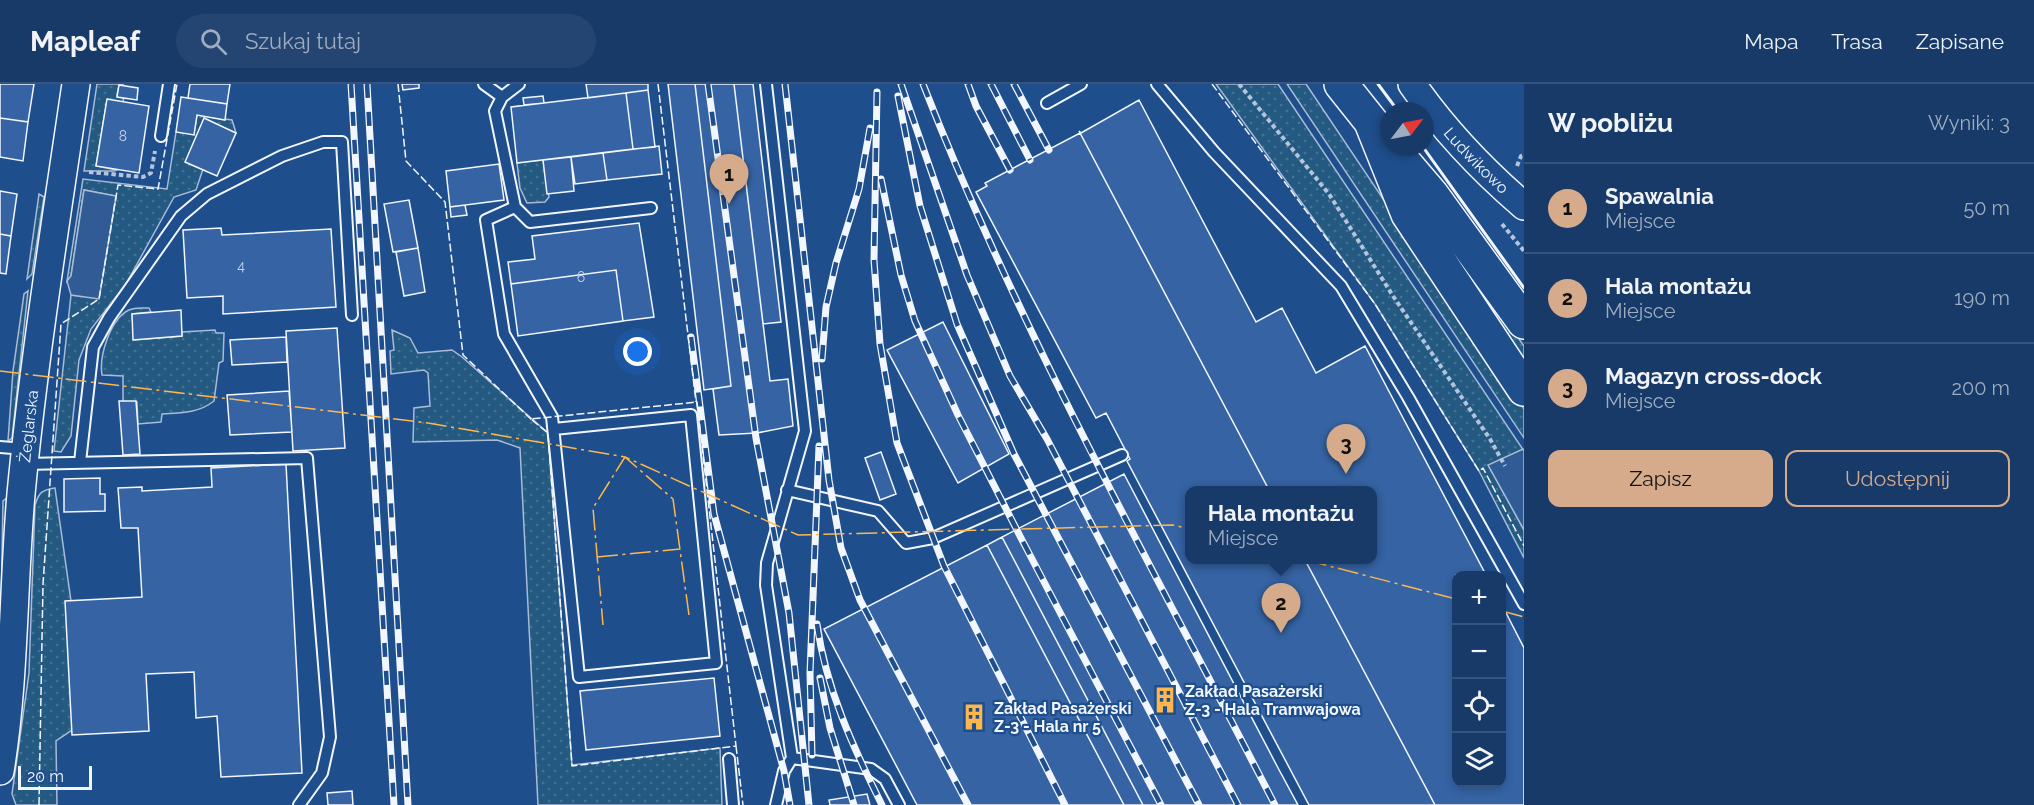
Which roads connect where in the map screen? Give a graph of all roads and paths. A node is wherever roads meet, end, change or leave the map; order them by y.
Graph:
1 (76, 84) edge
2 (169, 84) edge
3 (484, 84) edge
4 (519, 84) edge
5 (766, 84) edge
6 (1081, 84) edge
7 (1157, 84) edge
8 (1239, 84) edge
9 (1341, 84) edge
10 (1412, 84) edge
11 (502, 97) junction
12 (1047, 104) dead end
13 (1380, 133) edge
14 (161, 136) joint
15 (1390, 156) edge
16 (1399, 156) edge
17 (63, 170) junction
18 (1524, 206) edge
19 (515, 207) junction
20 (651, 208) dead end
21 (352, 315) dead end
22 (1524, 322) edge
23 (1524, 389) edge
24 (554, 429) junction
25 (17, 453) edge
26 (1122, 455) dead end
27 (80, 462) junction
28 (1505, 466) dead end
29 (788, 490) junction
30 (1524, 604) edge
31 (792, 758) junction
32 (729, 759) dead end
33 (0, 771) edge
34 (299, 805) edge
35 (733, 805) edge
36 (776, 805) edge
37 (899, 805) edge

1 - 17 street, Żeglarska
2 - 14 lane
3 - 11 lane
4 - 11 lane
5 - 29 lane
6 - 12 lane
7 - 30 lane
8 - 28 path
9 - 13 main road
10 - 18 street, Ludwikowo
11 - 19 lane
14 - 17 path
15 - 23 main road
16 - 22 main road
17 - 25 street, Żeglarska
19 - 20 lane
19 - 24 lane
21 - 27 lane
24 - 24 lane
25 - 27 lane
25 - 33 street, Żeglarska
26 - 29 lane
27 - 34 lane
29 - 31 lane
31 - 36 lane
31 - 37 lane
32 - 35 lane

